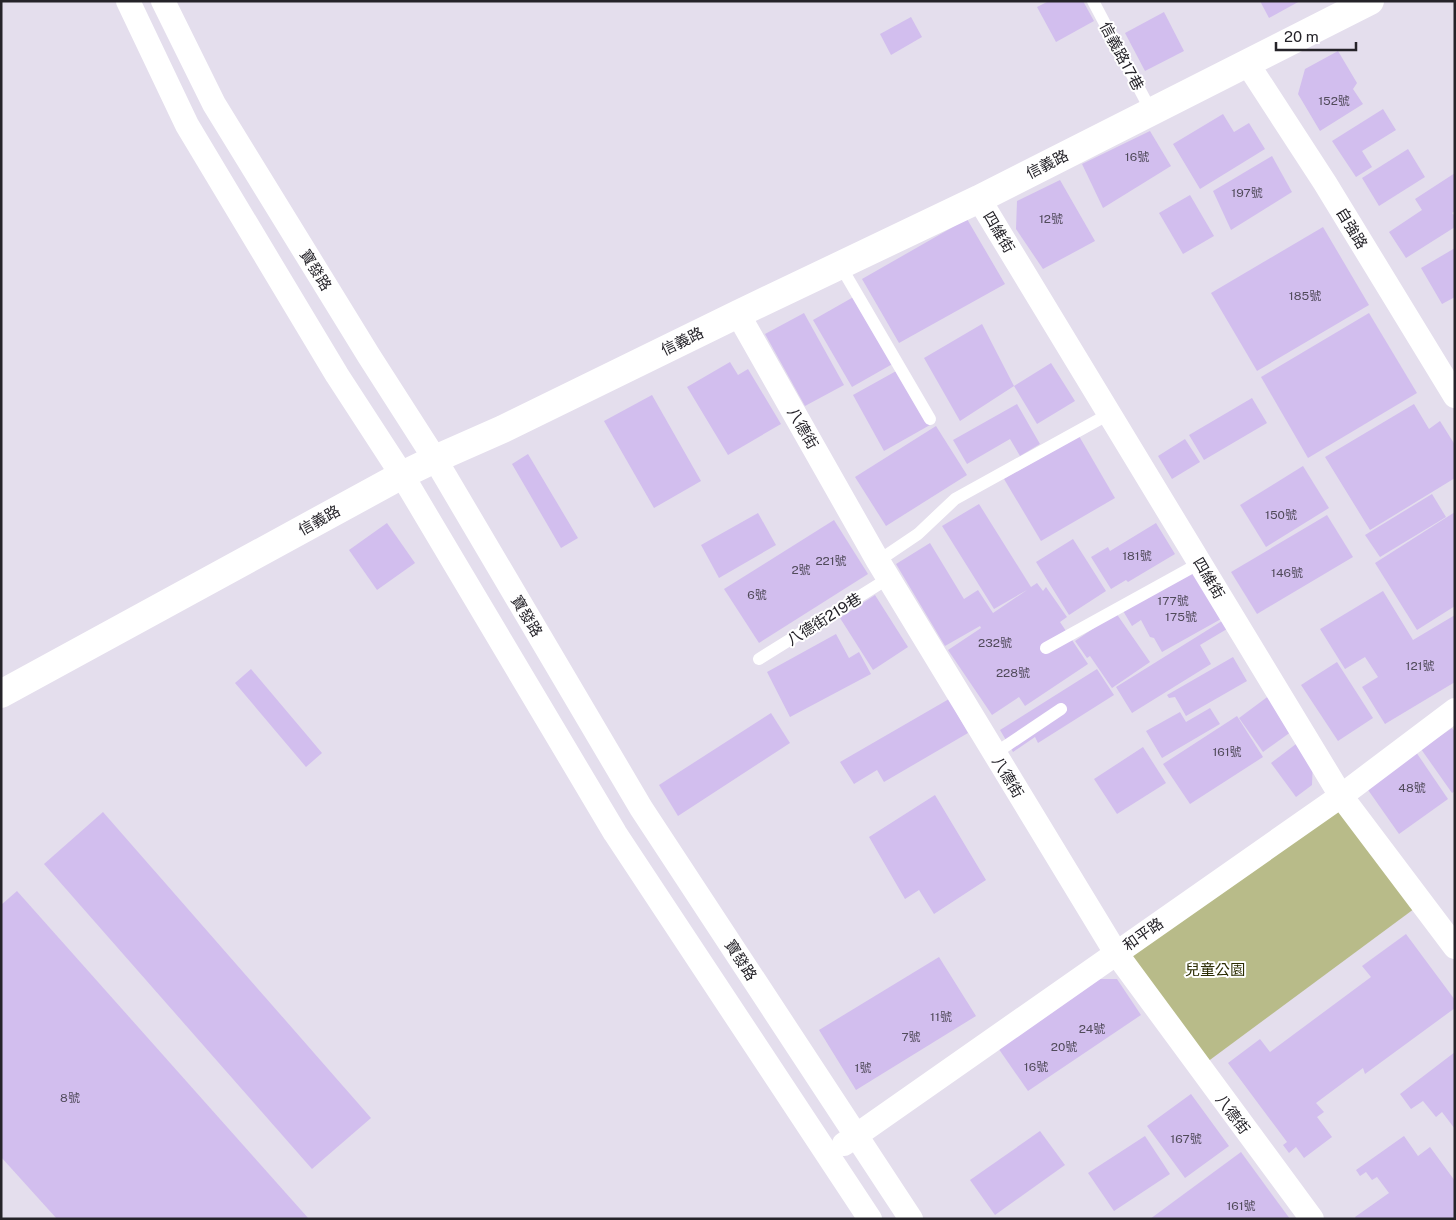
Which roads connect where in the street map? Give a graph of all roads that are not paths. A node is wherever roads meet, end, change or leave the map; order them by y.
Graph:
1 (128, 1) edge
2 (163, 1) edge
3 (1093, 1) edge
4 (1370, 1) edge
5 (1247, 62) junction
6 (1151, 111) junction
7 (978, 199) junction
8 (840, 265) junction
9 (738, 314) junction
10 (1455, 396) edge
11 (1109, 414) junction
12 (930, 419) dead end
13 (435, 459) junction
14 (402, 475) junction
15 (1200, 563) junction
16 (883, 570) junction
17 (1046, 648) dead end
18 (759, 660) dead end
19 (1, 694) edge
20 (1061, 709) dead end
21 (1455, 710) edge
22 (994, 754) junction
23 (1341, 796) junction
24 (1455, 947) edge
25 (1116, 953) junction
26 (856, 1136) junction
27 (828, 1155) junction
28 (870, 1219) edge
29 (911, 1219) edge
30 (1312, 1219) edge

1 - 14 street
2 - 13 street, 寶發路
3 - 6 lane, 信義路17巷
4 - 5 street, 信義路
5 - 6 street, 信義路
5 - 10 street, 自強路
6 - 7 street, 信義路
7 - 8 street, 信義路
7 - 11 street, 四維街
8 - 9 street, 信義路
8 - 12 lane
9 - 13 street, 信義路
9 - 16 street, 八德街
11 - 15 street, 四維街
11 - 16 lane, 八德街219巷
13 - 14 street, 信義路
13 - 26 street, 寶發路
14 - 19 street, 信義路
14 - 27 street
15 - 17 lane
15 - 23 street, 四維街
16 - 18 lane, 八德街219巷
16 - 22 street, 八德街
20 - 22 lane
21 - 23 street, 和平路
22 - 25 street, 八德街
23 - 24 street, 四維街
23 - 25 street, 和平路
25 - 26 street, 和平路
25 - 30 street, 八德街
26 - 27 street, 和平路
26 - 29 street, 寶發路
27 - 28 street

